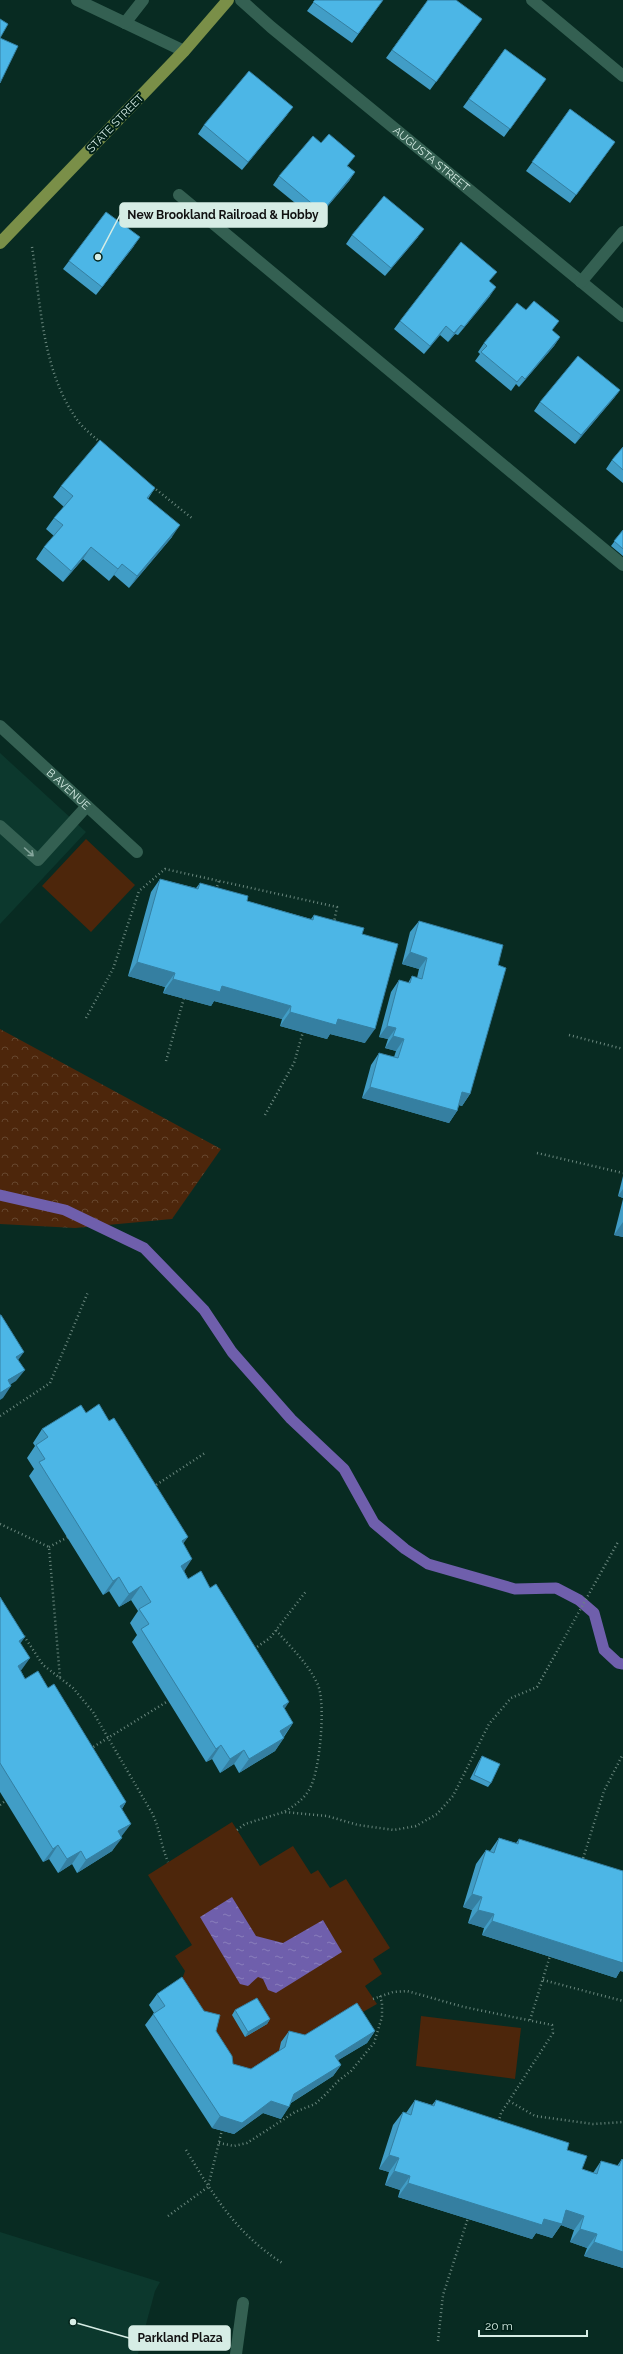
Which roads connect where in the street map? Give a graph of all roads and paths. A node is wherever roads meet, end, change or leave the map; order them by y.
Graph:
1 (77, 0) edge
2 (143, 0) edge
3 (228, 0) edge
4 (241, 0) edge
5 (532, 0) edge
6 (125, 23) junction
7 (184, 51) junction
8 (623, 76) edge
9 (179, 195) dead end
10 (27, 215) junction
11 (623, 232) edge
12 (0, 243) edge
13 (581, 282) junction
14 (623, 316) edge
15 (105, 447) edge
16 (151, 486) edge
17 (193, 519) dead end
18 (623, 565) edge
19 (0, 726) edge
20 (87, 806) junction
21 (0, 826) edge
22 (137, 852) dead end
23 (219, 881) junction
24 (215, 895) edge
25 (332, 928) edge
26 (184, 998) edge
27 (86, 1018) dead end
28 (303, 1032) edge
29 (569, 1035) dead end
30 (623, 1049) edge
31 (166, 1061) dead end
32 (265, 1114) dead end
33 (537, 1153) dead end
34 (623, 1173) edge
35 (88, 1292) dead end
36 (0, 1416) edge
37 (205, 1453) dead end
38 (149, 1490) edge
39 (0, 1524) edge
40 (68, 1537) edge
41 (618, 1542) dead end
42 (49, 1547) junction
43 (307, 1590) dead end
44 (276, 1630) junction
45 (21, 1631) edge
46 (249, 1653) edge
47 (60, 1678) junction
48 (168, 1702) dead end
49 (108, 1739) junction
50 (86, 1752) edge
51 (623, 1754) edge
52 (5, 1801) dead end
53 (0, 1805) edge
54 (284, 1812) junction
55 (237, 1830) dead end
56 (168, 1862) dead end
57 (581, 1866) edge
58 (550, 1956) edge
59 (543, 1980) junction
60 (380, 1996) junction
61 (373, 1999) dead end
62 (623, 2001) edge
63 (530, 2020) junction
64 (509, 2101) junction
65 (623, 2122) edge
66 (496, 2128) edge
67 (222, 2130) edge
68 (219, 2143) junction
69 (186, 2150) dead end
70 (208, 2187) junction
71 (168, 2216) dead end
72 (468, 2218) edge
73 (284, 2264) dead end
74 (243, 2304) dead end
75 (438, 2341) dead end
76 (236, 2354) edge

1 - 6 street
2 - 6 street
3 - 7 main road, STATE STREET
4 - 13 street, AUGUSTA STREET
5 - 8 street
6 - 7 street
7 - 10 main road, STATE STREET
9 - 18 street
10 - 12 main road, STATE STREET
10 - 15 path
11 - 13 street
13 - 14 street, AUGUSTA STREET
16 - 17 path
19 - 20 street, B AVENUE
21 -> 20 street
20 - 22 street, B AVENUE
23 - 24 path
23 - 25 path
23 - 27 path
26 - 31 path
28 - 32 path
29 - 30 path
33 - 34 path
35 - 36 path
37 - 38 path
39 - 42 path
40 - 42 path
41 - 54 path
42 - 47 path
43 - 44 path
44 - 46 path
44 - 54 path
45 - 47 path
47 - 49 path
48 - 49 path
49 - 50 path
49 - 56 path
51 - 57 path
52 - 53 path
54 - 55 path
58 - 59 path
59 - 62 path
59 - 63 path
60 - 61 path
60 - 63 path
60 - 68 path
63 - 64 path
64 - 65 path
64 - 66 path
67 - 68 path
68 - 70 path
69 - 70 path
70 - 71 path
70 - 73 path
72 - 75 path
74 - 76 street

